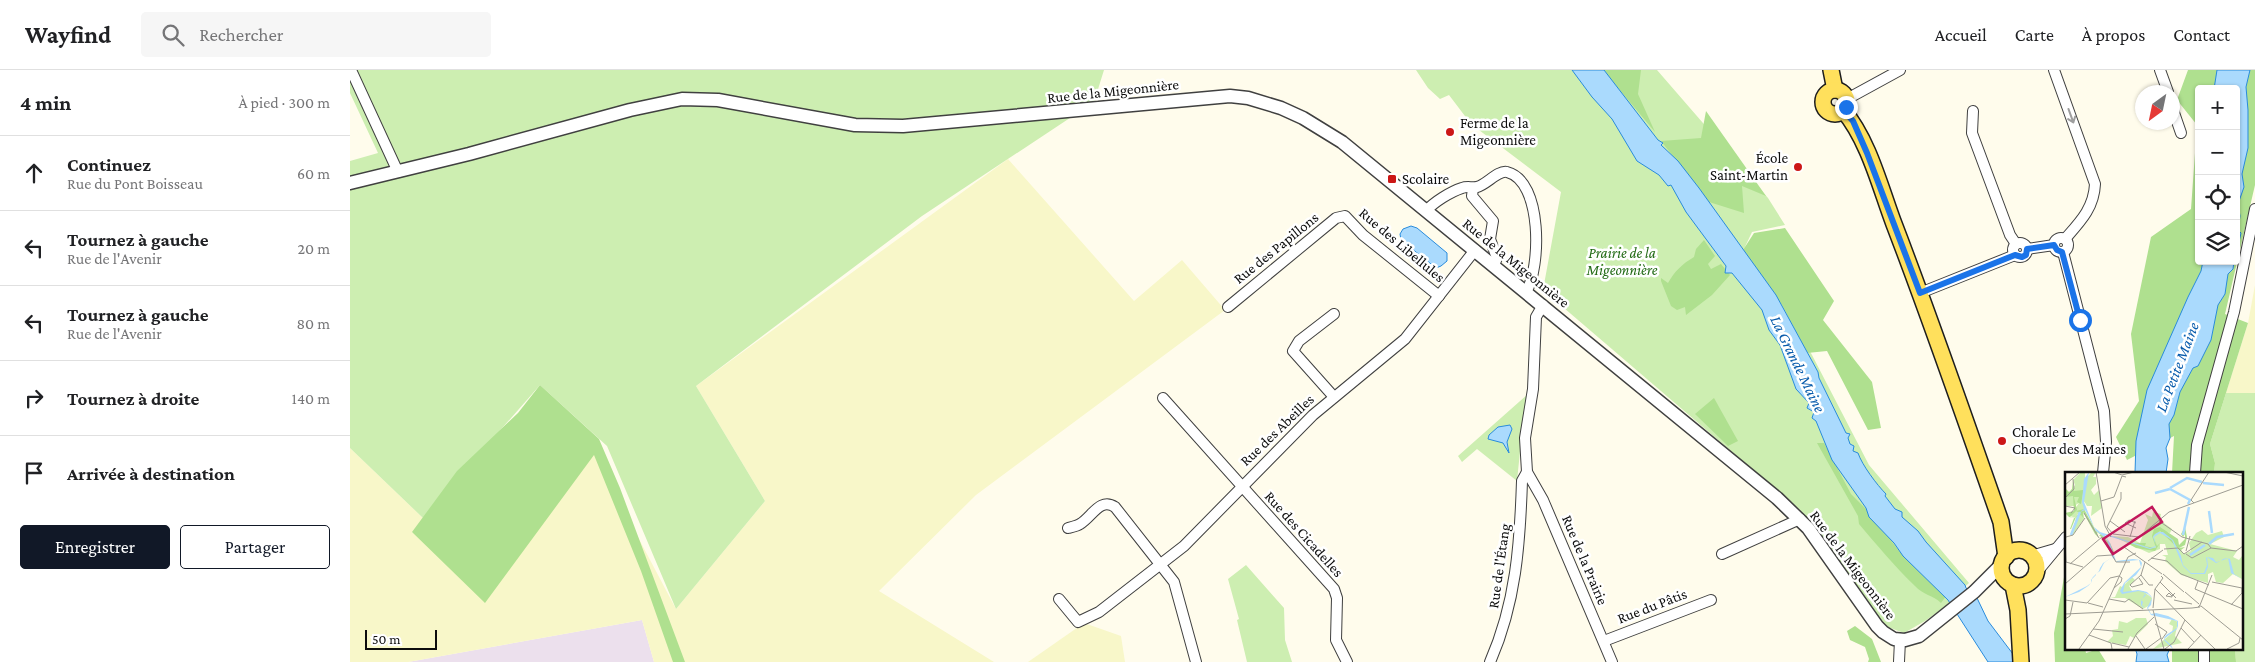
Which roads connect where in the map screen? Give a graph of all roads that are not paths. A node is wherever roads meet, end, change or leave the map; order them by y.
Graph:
1 (351, 70) edge
2 (1831, 70) edge
3 (1900, 70) edge
4 (2054, 70) edge
5 (2160, 70) edge
6 (2165, 85) edge
7 (1842, 100) junction
8 (1973, 111) dead end
9 (2180, 130) edge
10 (2181, 133) dead end
11 (398, 172) junction
12 (350, 183) edge
13 (1473, 188) junction
14 (2255, 209) edge
15 (1426, 211) junction
16 (1345, 216) joint
17 (2016, 244) junction
18 (2058, 248) junction
19 (2027, 249) junction
20 (1475, 250) junction
21 (2015, 255) junction
22 (1494, 265) junction
23 (1526, 292) junction
24 (1920, 293) junction
25 (1439, 296) junction
26 (1543, 305) junction
27 (1228, 307) dead end
28 (1334, 314) dead end
29 (1334, 397) junction
30 (1163, 398) dead end
31 (1527, 472) junction
32 (2103, 472) edge
33 (2195, 472) edge
34 (1241, 486) junction
35 (1800, 519) junction
36 (2001, 522) junction
37 (1068, 528) dead end
38 (2065, 538) edge
39 (2055, 549) junction
40 (2026, 553) junction
41 (1722, 554) dead end
42 (2004, 560) junction
43 (1160, 564) junction
44 (2037, 572) junction
45 (1986, 580) junction
46 (2014, 583) junction
47 (1059, 599) dead end
48 (1711, 600) dead end
49 (1900, 640) junction
50 (1604, 641) junction
51 (1196, 662) edge
52 (1347, 662) edge
53 (1490, 662) edge
54 (1612, 662) edge
55 (1899, 662) edge
56 (2021, 662) edge

1 - 11 street
2 - 7 main road
3 - 7 street
4 -> 18 street
5 - 6 street
7 - 24 main road
8 - 17 street
9 - 10 street
11 - 12 street, Rue de la Migeonnière
11 - 15 street, Rue de la Migeonnière
13 - 15 street
13 - 22 street
13 - 23 street
14 - 33 street
15 - 20 street, Rue de la Migeonnière
16 - 25 street, Rue des Libellules
16 - 27 street, Rue des Papillons
17 - 19 street
17 - 21 street
18 - 19 street
18 - 32 street
19 - 21 street
20 - 22 street, Rue de la Migeonnière
20 - 25 street, Rue des Abeilles
21 - 24 street
22 - 23 street, Rue de la Migeonnière
23 - 26 street, Rue de la Migeonnière
24 - 36 main road
25 - 29 street, Rue des Abeilles
26 - 31 street
26 - 35 street, Rue de la Migeonnière
28 - 29 street
29 - 34 street, Rue des Abeilles
30 - 34 street, Rue des Cicadelles
31 - 50 street, Rue de la Prairie
31 - 53 street, Rue de l'Étang
34 - 43 street, Rue des Abeilles
34 - 52 street, Rue des Cicadelles
35 - 41 street
35 - 49 street, Rue de la Migeonnière
36 - 40 main road
36 - 42 main road
37 - 43 street
38 - 39 street
39 - 40 street
39 - 44 street
40 - 42 main road
40 - 44 main road
42 - 45 street
42 - 46 main road
43 - 47 street, Rue des Abeilles
43 - 51 street
44 - 46 main road
45 - 46 street
45 - 49 street
46 - 56 main road
48 - 50 street, Rue du Pâtis
49 - 55 street
50 - 54 street, Rue de la Prairie

